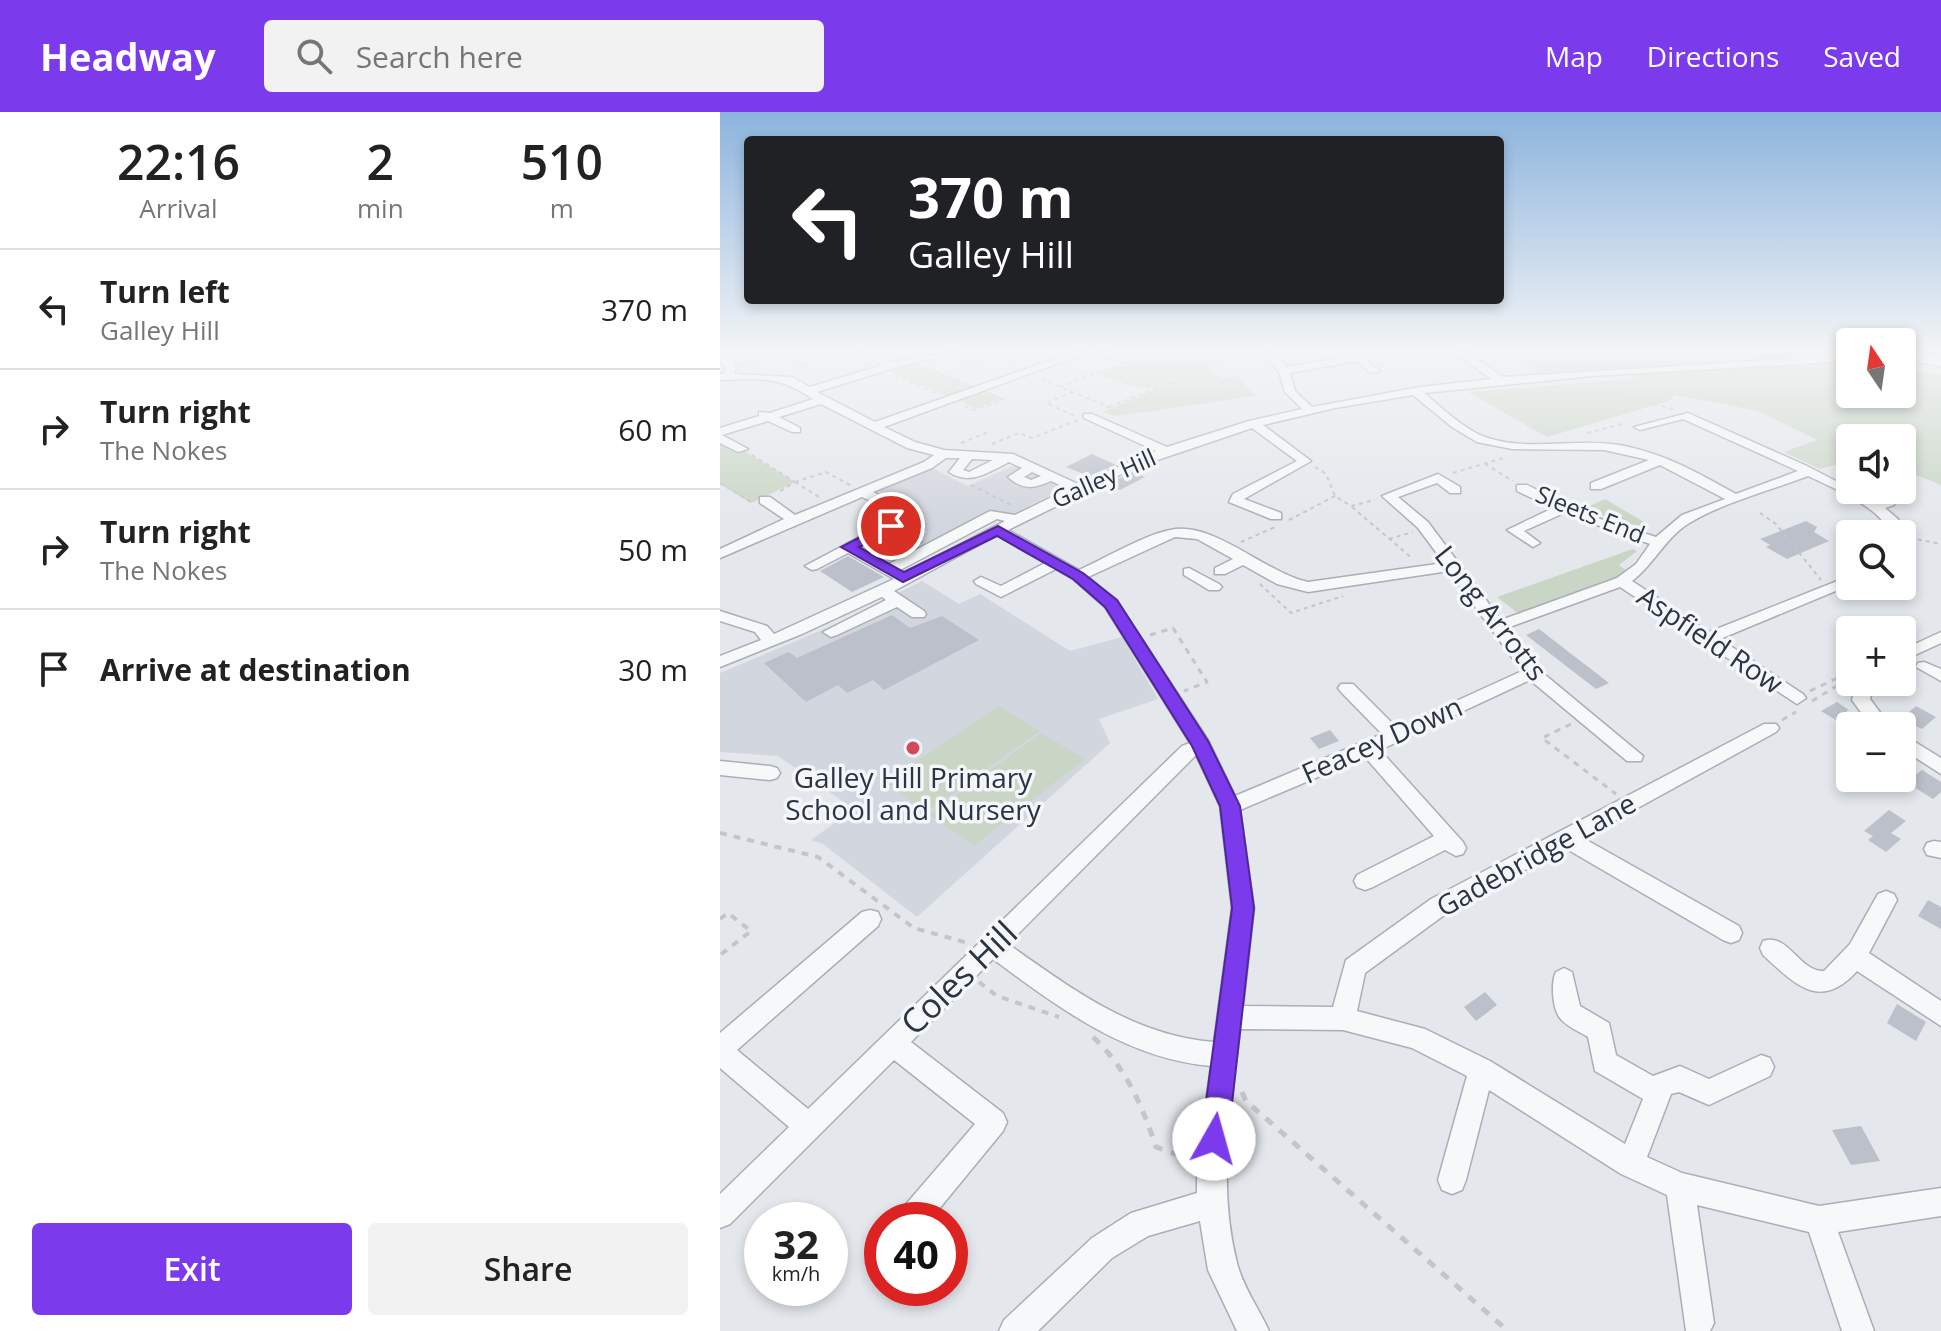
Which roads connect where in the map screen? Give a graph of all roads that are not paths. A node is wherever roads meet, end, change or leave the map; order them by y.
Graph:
1 (755, 409) edge
2 (791, 409) edge
3 (840, 409) edge
4 (926, 409) edge
5 (1316, 409) edge
6 (1438, 409) edge
7 (1309, 410) joint
8 (767, 416) junction
9 (1088, 416) road end
10 (1253, 423) junction
11 (1636, 424) road end
12 (876, 426) junction
13 (796, 430) dead end
14 (720, 435) edge
15 (742, 449) road end
16 (1167, 451) junction
17 (943, 454) junction
18 (971, 457) junction
19 (1009, 457) junction
20 (1663, 459) junction
21 (1032, 467) junction
22 (1812, 474) junction
23 (1836, 474) edge
24 (1052, 476) junction
25 (1596, 486) dead end
26 (1522, 488) road end
27 (1079, 489) junction
28 (1455, 490) dead end
29 (863, 492) junction
30 (1735, 499) junction
31 (765, 500) road end
32 (1883, 504) edge
33 (1873, 507) junction
34 (1562, 509) junction
35 (1276, 516) dead end
36 (1023, 517) junction
37 (794, 520) junction
38 (1890, 520) edge
39 (998, 530) junction
40 (1658, 542) junction
41 (1533, 543) dead end
42 (848, 547) junction
43 (720, 554) edge
44 (1241, 561) junction
45 (1057, 563) junction
46 (812, 566) dead end
47 (1453, 566) junction
48 (896, 574) junction
49 (1078, 576) junction
50 (1207, 577) dead end
51 (981, 581) dead end
52 (1622, 581) junction
53 (1836, 586) edge
54 (882, 591) junction
55 (898, 600) junction
56 (918, 614) dead end
57 (720, 616) edge
58 (1496, 627) junction
59 (831, 632) dead end
60 (1941, 637) edge
61 (1707, 638) junction
62 (771, 641) junction
63 (1916, 649) edge
64 (720, 662) edge
65 (1924, 667) dead end
66 (1532, 673) junction
67 (1941, 676) edge
68 (1347, 688) dead end
69 (1797, 698) road end
70 (1770, 728) dead end
71 (1394, 736) junction
72 (1201, 745) junction
73 (1368, 748) junction
74 (1916, 750) edge
75 (1634, 756) dead end
76 (1941, 767) edge
77 (720, 768) edge
78 (770, 773) dead end
79 (1230, 806) junction
80 (1565, 838) junction
81 (1365, 881) dead end
82 (1886, 900) dead end
83 (870, 919) dead end
84 (1731, 933) dead end
85 (993, 946) junction
86 (1771, 948) dead end
87 (1856, 957) junction
88 (1564, 979) dead end
89 (1941, 1015) edge
90 (1229, 1017) junction
91 (1343, 1019) junction
92 (892, 1043) junction
93 (720, 1051) edge
94 (1225, 1055) junction
95 (1761, 1067) dead end
96 (1481, 1070) junction
97 (1658, 1093) junction
98 (807, 1125) junction
99 (1631, 1164) junction
100 (1452, 1180) dead end
101 (1680, 1187) junction
102 (926, 1202) edge
103 (1941, 1202) edge
104 (1211, 1203) junction
105 (720, 1214) edge
106 (1819, 1220) junction
107 (1698, 1323) dead end
108 (1015, 1331) edge
109 (1253, 1331) edge
110 (1858, 1331) edge

1 - 8 street
2 - 8 street
3 - 12 street
4 - 12 street
5 - 7 street, Galley Hill
6 - 20 street
7 - 10 street, Galley Hill
8 - 13 street
8 - 14 street
9 - 16 street
10 - 16 street, Galley Hill
10 - 35 street
11 - 22 street
12 - 17 street
14 - 15 street
16 - 27 street, Galley Hill
17 - 18 street
17 - 29 street
18 - 19 street
18 - 19 street
19 - 21 street
20 - 25 street
20 - 30 street
21 - 24 street
21 - 24 street
22 - 23 street
22 - 30 street
22 - 33 street
24 - 27 street
26 - 34 street, Sleets End
27 - 36 street, Galley Hill
28 - 47 street, Long Arrotts
29 - 37 street
29 - 42 street
30 - 40 street
31 - 37 street
32 - 33 street
33 - 38 street
34 - 40 street, Sleets End
34 - 41 street
36 - 39 street, Galley Hill
36 - 48 street
37 - 43 street
39 - 45 street
39 - 48 street, Galley Hill
40 - 52 street
42 - 46 street
42 - 48 street
44 - 47 street
44 - 49 street
44 - 50 street
45 - 49 street
45 - 51 street
47 - 58 street, Long Arrotts
48 - 54 street, Galley Hill
49 - 72 street
52 - 58 street
52 - 61 street, Aspfield Row
53 - 61 street
54 - 55 street
54 - 62 street, Galley Hill
55 - 56 street
55 - 59 street
57 - 62 street
58 - 66 street, Long Arrotts
60 - 63 street
61 - 69 street, Aspfield Row
62 - 64 street, Galley Hill
65 - 67 street
66 - 71 street, Feacey Down
66 - 75 street, Long Arrotts
68 - 71 street
70 - 80 street, Gadebridge Lane
71 - 73 street, Feacey Down
72 - 79 street
72 - 85 street, Coles Hill
73 - 79 street, Feacey Down
73 - 81 street
74 - 76 street
77 - 78 street
79 - 90 street
80 - 84 street
80 - 91 street, Gadebridge Lane
82 - 87 street
83 - 93 street
85 - 92 street, Coles Hill
85 - 94 street
86 - 87 street
87 - 89 street
88 - 97 street
90 - 91 street
90 - 94 street
91 - 96 street
92 - 98 street, Coles Hill
92 - 102 street
93 - 98 street
94 - 104 street
95 - 97 street
96 - 99 street
96 - 100 street
97 - 99 street
98 - 105 street, Coles Hill
99 - 101 street
101 - 106 street
101 - 107 street
103 - 106 street
104 - 108 street
104 - 109 street
106 - 110 street

